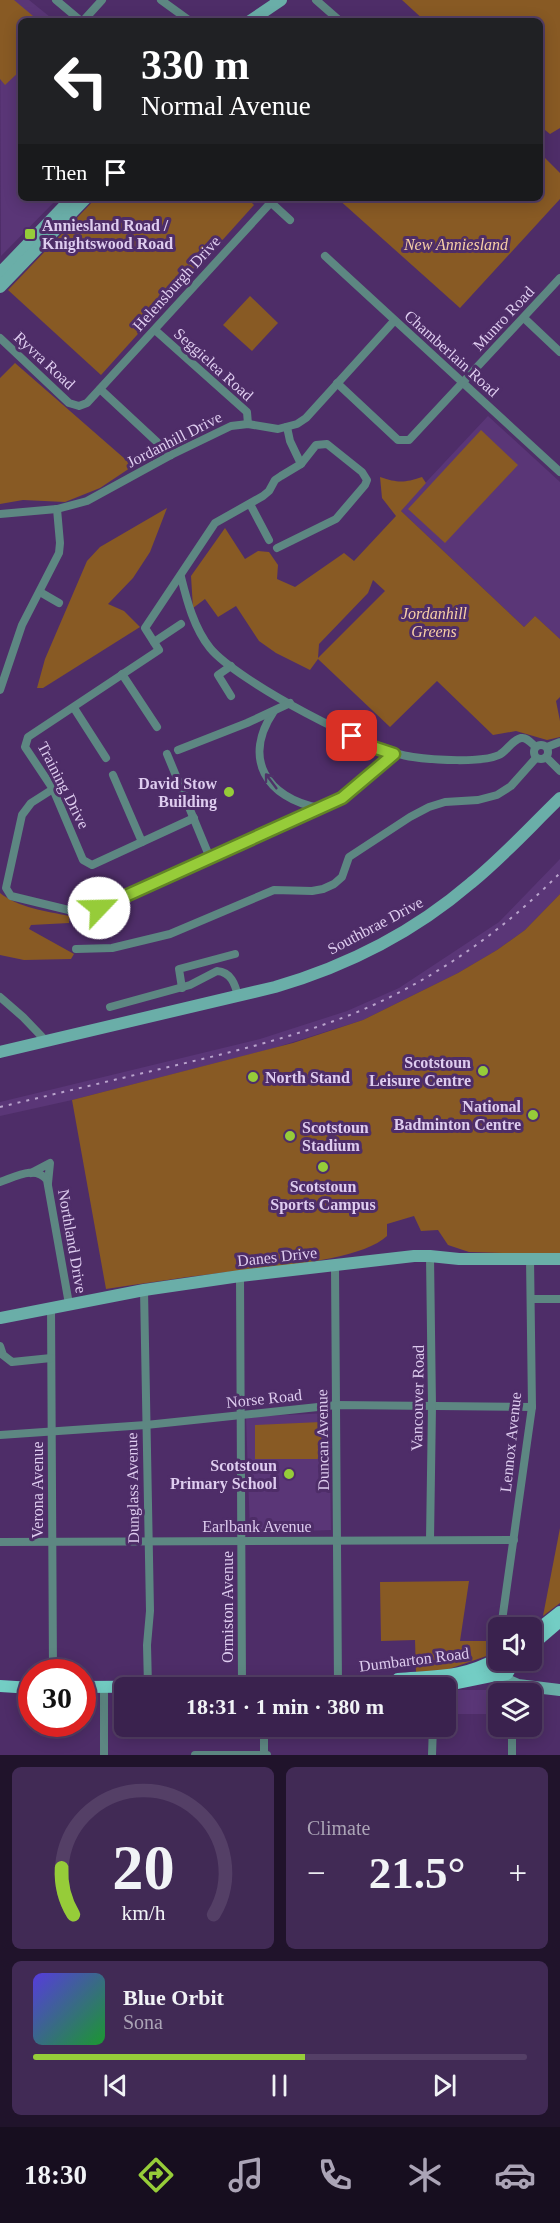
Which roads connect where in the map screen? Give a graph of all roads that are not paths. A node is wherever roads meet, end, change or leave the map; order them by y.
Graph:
1 (57, 0) edge
2 (102, 0) edge
3 (161, 0) edge
4 (316, 0) edge
5 (277, 3) edge
6 (78, 18) edge
7 (85, 18) edge
8 (186, 18) edge
9 (254, 18) edge
10 (263, 18) edge
11 (337, 18) edge
12 (69, 201) edge
13 (83, 201) edge
14 (269, 201) edge
15 (273, 201) edge
16 (290, 220) dead end
17 (325, 256) dead end
18 (4, 270) edge
19 (560, 278) edge
20 (0, 287) edge
21 (524, 318) junction
22 (394, 321) junction
23 (155, 330) junction
24 (0, 338) edge
25 (560, 352) edge
26 (337, 383) junction
27 (462, 383) junction
28 (100, 389) junction
29 (249, 424) junction
30 (287, 427) junction
31 (171, 455) junction
32 (302, 464) junction
33 (560, 472) edge
34 (250, 504) junction
35 (57, 509) junction
36 (0, 514) edge
37 (269, 540) dead end
38 (277, 548) dead end
39 (180, 577) junction
40 (40, 592) junction
41 (59, 603) dead end
42 (181, 624) dead end
43 (154, 642) junction
44 (231, 666) junction
45 (122, 674) junction
46 (0, 690) edge
47 (231, 696) dead end
48 (290, 703) junction
49 (74, 708) junction
50 (274, 711) junction
51 (157, 727) dead end
52 (560, 742) edge
53 (536, 747) junction
54 (547, 747) junction
55 (178, 750) dead end
56 (167, 754) dead end
57 (394, 754) junction
58 (106, 758) dead end
59 (536, 758) junction
60 (546, 758) junction
61 (560, 771) edge
62 (113, 775) dead end
63 (53, 789) junction
64 (560, 798) edge
65 (319, 808) junction
66 (194, 818) junction
67 (142, 842) junction
68 (210, 858) junction
69 (76, 949) dead end
70 (235, 954) dead end
71 (182, 988) junction
72 (238, 996) junction
73 (0, 997) edge
74 (110, 1007) dead end
75 (46, 1041) junction
76 (0, 1052) edge
77 (31, 1173) junction
78 (0, 1182) edge
79 (48, 1183) junction
80 (430, 1256) junction
81 (530, 1258) junction
82 (560, 1259) edge
83 (335, 1267) junction
84 (240, 1276) junction
85 (144, 1290) junction
86 (531, 1299) junction
87 (560, 1299) edge
88 (69, 1304) junction
89 (51, 1308) junction
90 (0, 1318) edge
91 (0, 1346) edge
92 (51, 1358) junction
93 (3, 1360) edge
94 (337, 1405) junction
95 (432, 1406) junction
96 (532, 1407) junction
97 (241, 1415) junction
98 (146, 1425) junction
99 (51, 1430) junction
100 (0, 1435) edge
101 (514, 1539) junction
102 (338, 1540) junction
103 (430, 1540) junction
104 (148, 1541) junction
105 (243, 1541) junction
106 (0, 1542) edge
107 (52, 1542) junction
108 (560, 1612) edge
109 (503, 1617) edge
110 (560, 1621) edge
111 (542, 1626) edge
112 (542, 1637) edge
113 (53, 1659) edge
114 (488, 1663) edge
115 (493, 1671) edge
116 (508, 1671) edge
117 (497, 1676) junction
118 (148, 1677) edge
119 (242, 1677) edge
120 (338, 1677) edge
121 (421, 1677) edge
122 (456, 1683) edge
123 (516, 1683) edge
124 (96, 1687) edge
125 (104, 1687) junction
126 (114, 1687) edge
127 (0, 1688) edge
128 (18, 1688) edge
129 (542, 1688) edge
130 (560, 1690) edge
131 (264, 1737) edge
132 (433, 1737) edge
133 (512, 1737) edge
134 (104, 1755) edge
135 (195, 1755) edge
136 (265, 1755) edge
137 (432, 1755) edge
138 (512, 1755) edge

1 - 6 street
2 - 7 street
3 - 8 street
4 - 11 street
5 - 9 street
5 - 10 street
12 - 18 street
13 - 18 street
14 - 23 street, Helensburgh Drive
15 - 16 street
17 - 22 street, Chamberlain Road
18 - 20 street
19 - 21 street, Munro Road
21 - 25 street
21 - 27 street, Munro Road
22 - 26 street
22 - 27 street, Chamberlain Road
23 - 28 street, Helensburgh Drive
23 - 29 street, Seggielea Road
24 - 28 street, Ryvra Road
26 - 27 street, Munro Road
26 - 30 street
27 - 33 street, Chamberlain Road
28 - 31 street
29 - 30 street, Jordanhill Drive
29 - 31 street, Jordanhill Drive
30 - 32 street
31 - 35 street, Jordanhill Drive
32 - 34 street
32 - 38 street
34 - 37 street
34 - 39 street
35 - 36 street, Jordanhill Drive
35 - 40 street
39 - 43 street
39 - 44 street
40 - 41 street
40 - 46 street
42 - 43 street
43 - 45 street, Training Drive
44 - 47 street
44 - 48 street
45 - 49 street, Training Drive
45 - 51 street
48 - 50 street
48 - 57 street
49 - 58 street
49 - 63 street, Training Drive
50 - 55 street
65 -> 50 street
52 - 54 street
53 - 54 street
53 - 57 street
53 - 59 street
54 - 60 street
56 - 66 street
57 - 65 street
59 - 60 street
59 - 69 street
60 - 61 street
62 - 67 street
63 - 67 street, Training Drive
63 - 68 street
64 - 72 street, Southbrae Drive
65 - 68 street
66 - 67 street, Training Drive
66 - 68 street
70 - 71 street
71 - 72 street
71 - 74 street
72 - 75 street, Southbrae Drive
73 - 75 street
75 - 76 street, Southbrae Drive
77 - 78 street, Northland Drive
77 - 79 street, Northland Drive
77 - 79 street, Northland Drive
79 - 88 street, Northland Drive
80 - 81 street, Danes Drive
80 - 83 street, Danes Drive
80 - 95 street, Vancouver Road
81 - 82 street, Danes Drive
81 - 86 street, Lennox Avenue
83 - 84 street, Danes Drive
83 - 94 street, Duncan Avenue
84 - 85 street, Danes Drive
84 - 97 street, Ormiston Avenue
85 - 88 street, Danes Drive
85 - 98 street, Dunglass Avenue
86 - 87 street
86 - 96 street, Lennox Avenue
88 - 89 street, Danes Drive
89 - 90 street, Danes Drive
89 - 92 street, Verona Avenue
91 - 93 street
92 - 93 street
92 - 99 street, Verona Avenue
94 - 95 street, Norse Road
94 - 97 street, Norse Road
94 - 102 street, Duncan Avenue
95 - 96 street, Norse Road
95 - 103 street, Vancouver Road
96 - 101 street, Lennox Avenue
97 - 98 street, Norse Road
97 - 105 street, Ormiston Avenue
98 - 99 street, Norse Road
98 - 104 street, Dunglass Avenue
99 - 100 street, Norse Road
99 - 107 street, Verona Avenue
101 - 103 street, Earlbank Avenue
101 - 109 street, Lennox Avenue
102 - 103 street, Earlbank Avenue
102 - 105 street, Earlbank Avenue
102 - 120 street, Duncan Avenue
104 - 105 street, Earlbank Avenue
104 - 107 street, Earlbank Avenue
104 - 118 street, Dunglass Avenue
105 - 119 street, Ormiston Avenue
106 - 107 street, Earlbank Avenue
107 - 113 street, Verona Avenue
108 - 111 main road
110 - 112 main road
114 - 121 main road, Dumbarton Road
115 - 117 main road
116 - 117 main road, Dumbarton Road
117 - 122 main road, Dumbarton Road
117 - 123 street
124 - 125 main road, Dumbarton Road
125 - 126 main road, Dumbarton Road
125 - 134 street
127 - 128 main road
129 - 130 street
131 - 136 street
132 - 137 street
133 - 138 street
135 - 136 street

